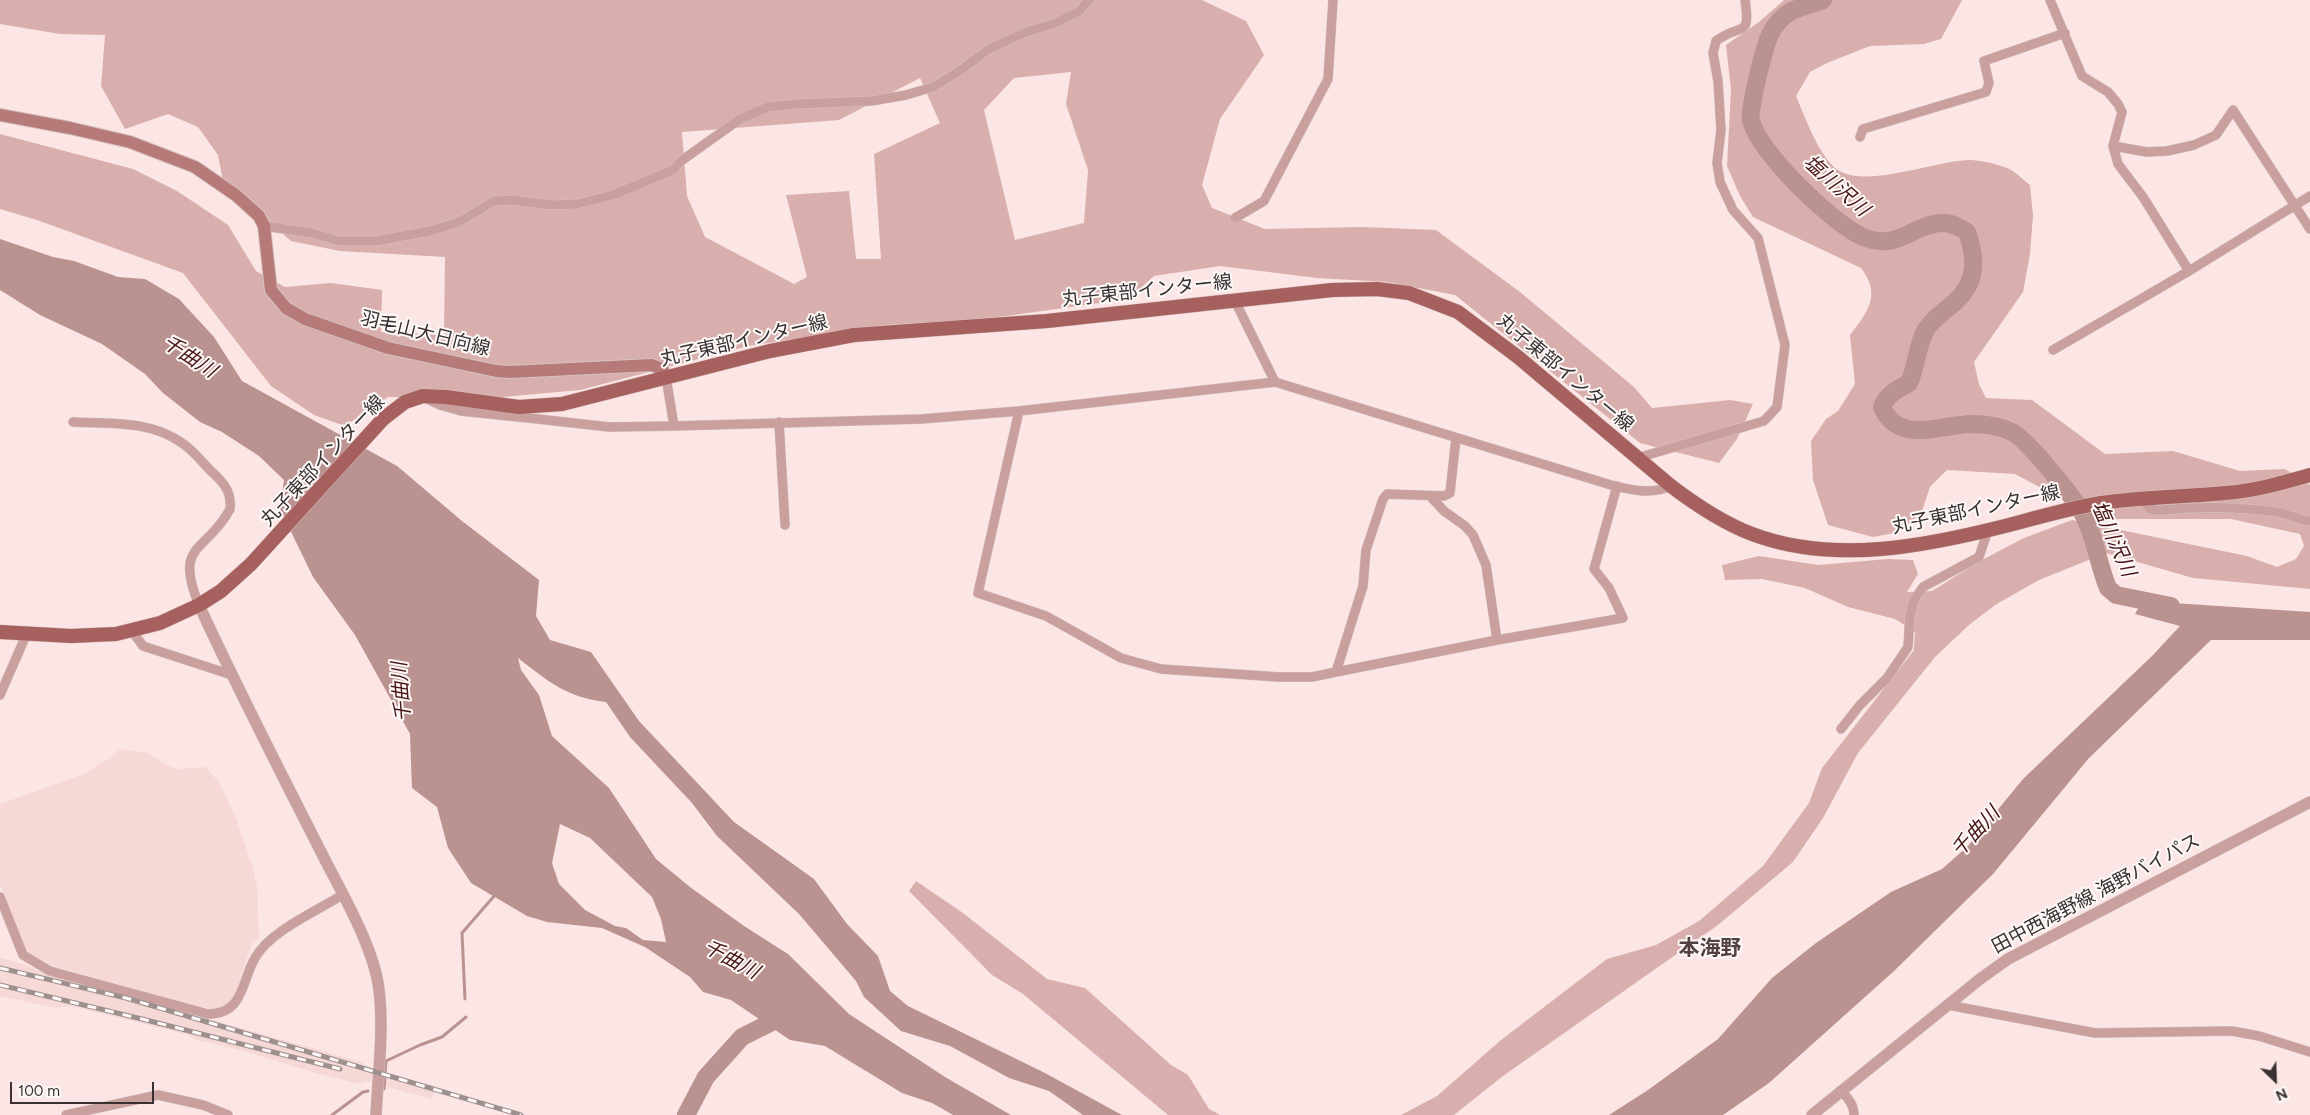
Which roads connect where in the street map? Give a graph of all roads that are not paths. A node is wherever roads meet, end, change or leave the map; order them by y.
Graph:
1 (1089, 0) edge
2 (1333, 0) edge
3 (1746, 0) edge
4 (2050, 0) edge
5 (2065, 33) junction
6 (0, 115) edge
7 (1860, 137) dead end
8 (2113, 146) junction
9 (2310, 196) edge
10 (2295, 204) junction
11 (1235, 218) dead end
12 (264, 226) junction
13 (2310, 229) edge
14 (2189, 271) junction
15 (1235, 301) junction
16 (2053, 350) dead end
17 (666, 377) junction
18 (1275, 382) junction
19 (423, 396) junction
20 (1019, 411) junction
21 (73, 422) dead end
22 (779, 422) junction
23 (674, 426) junction
24 (1456, 438) junction
25 (1636, 458) junction
26 (2310, 475) edge
27 (1617, 486) junction
28 (1671, 486) junction
29 (1430, 496) junction
30 (2142, 498) junction
31 (2310, 522) edge
32 (785, 525) dead end
33 (1988, 530) junction
34 (200, 605) junction
35 (132, 631) junction
36 (0, 632) edge
37 (27, 633) junction
38 (1496, 640) junction
39 (1336, 672) junction
40 (232, 675) junction
41 (0, 695) edge
42 (1841, 729) dead end
43 (2310, 802) edge
44 (342, 895) junction
45 (0, 897) edge
46 (1948, 1004) junction
47 (2310, 1052) edge
48 (1840, 1091) junction
49 (66, 1115) edge
50 (228, 1115) edge
51 (376, 1115) edge
52 (1812, 1115) edge
53 (1854, 1115) edge

1 - 12 street
2 - 11 street
3 - 25 street
4 - 5 street
5 - 7 street
5 - 8 street
6 - 12 main road, 羽毛山大日向線
8 - 10 street
8 - 14 street
9 - 10 street
10 - 13 street
10 - 14 street
12 - 17 main road, 羽毛山大日向線
14 - 16 street
15 - 17 main road, 丸子東部インター線
15 - 18 street
15 - 25 main road, 丸子東部インター線
17 - 19 main road, 丸子東部インター線
17 - 23 street
18 - 20 street
18 - 24 street
19 - 23 street
19 - 34 main road, 丸子東部インター線
20 - 22 street
20 - 39 street
21 - 34 street
22 - 23 street
22 - 32 street
24 - 27 street
24 - 29 street
25 - 28 main road, 丸子東部インター線
26 - 30 main road, 丸子東部インター線
27 - 28 street
27 - 38 street
28 - 33 main road, 丸子東部インター線
29 - 38 street
29 - 39 street
30 - 31 street
30 - 33 main road, 丸子東部インター線
33 - 42 street
34 - 35 main road, 丸子東部インター線
34 - 40 street
35 - 37 main road, 丸子東部インター線
35 - 40 street
36 - 37 main road, 丸子東部インター線
37 - 41 street
38 - 39 street
40 - 44 street
43 - 46 street, 田中西海野線 海野バイパス
44 - 45 street
44 - 51 street
46 - 47 street
46 - 48 street, 田中西海野線 海野バイパス
48 - 52 street, 田中西海野線 海野バイパス
48 - 53 street
49 - 50 street

